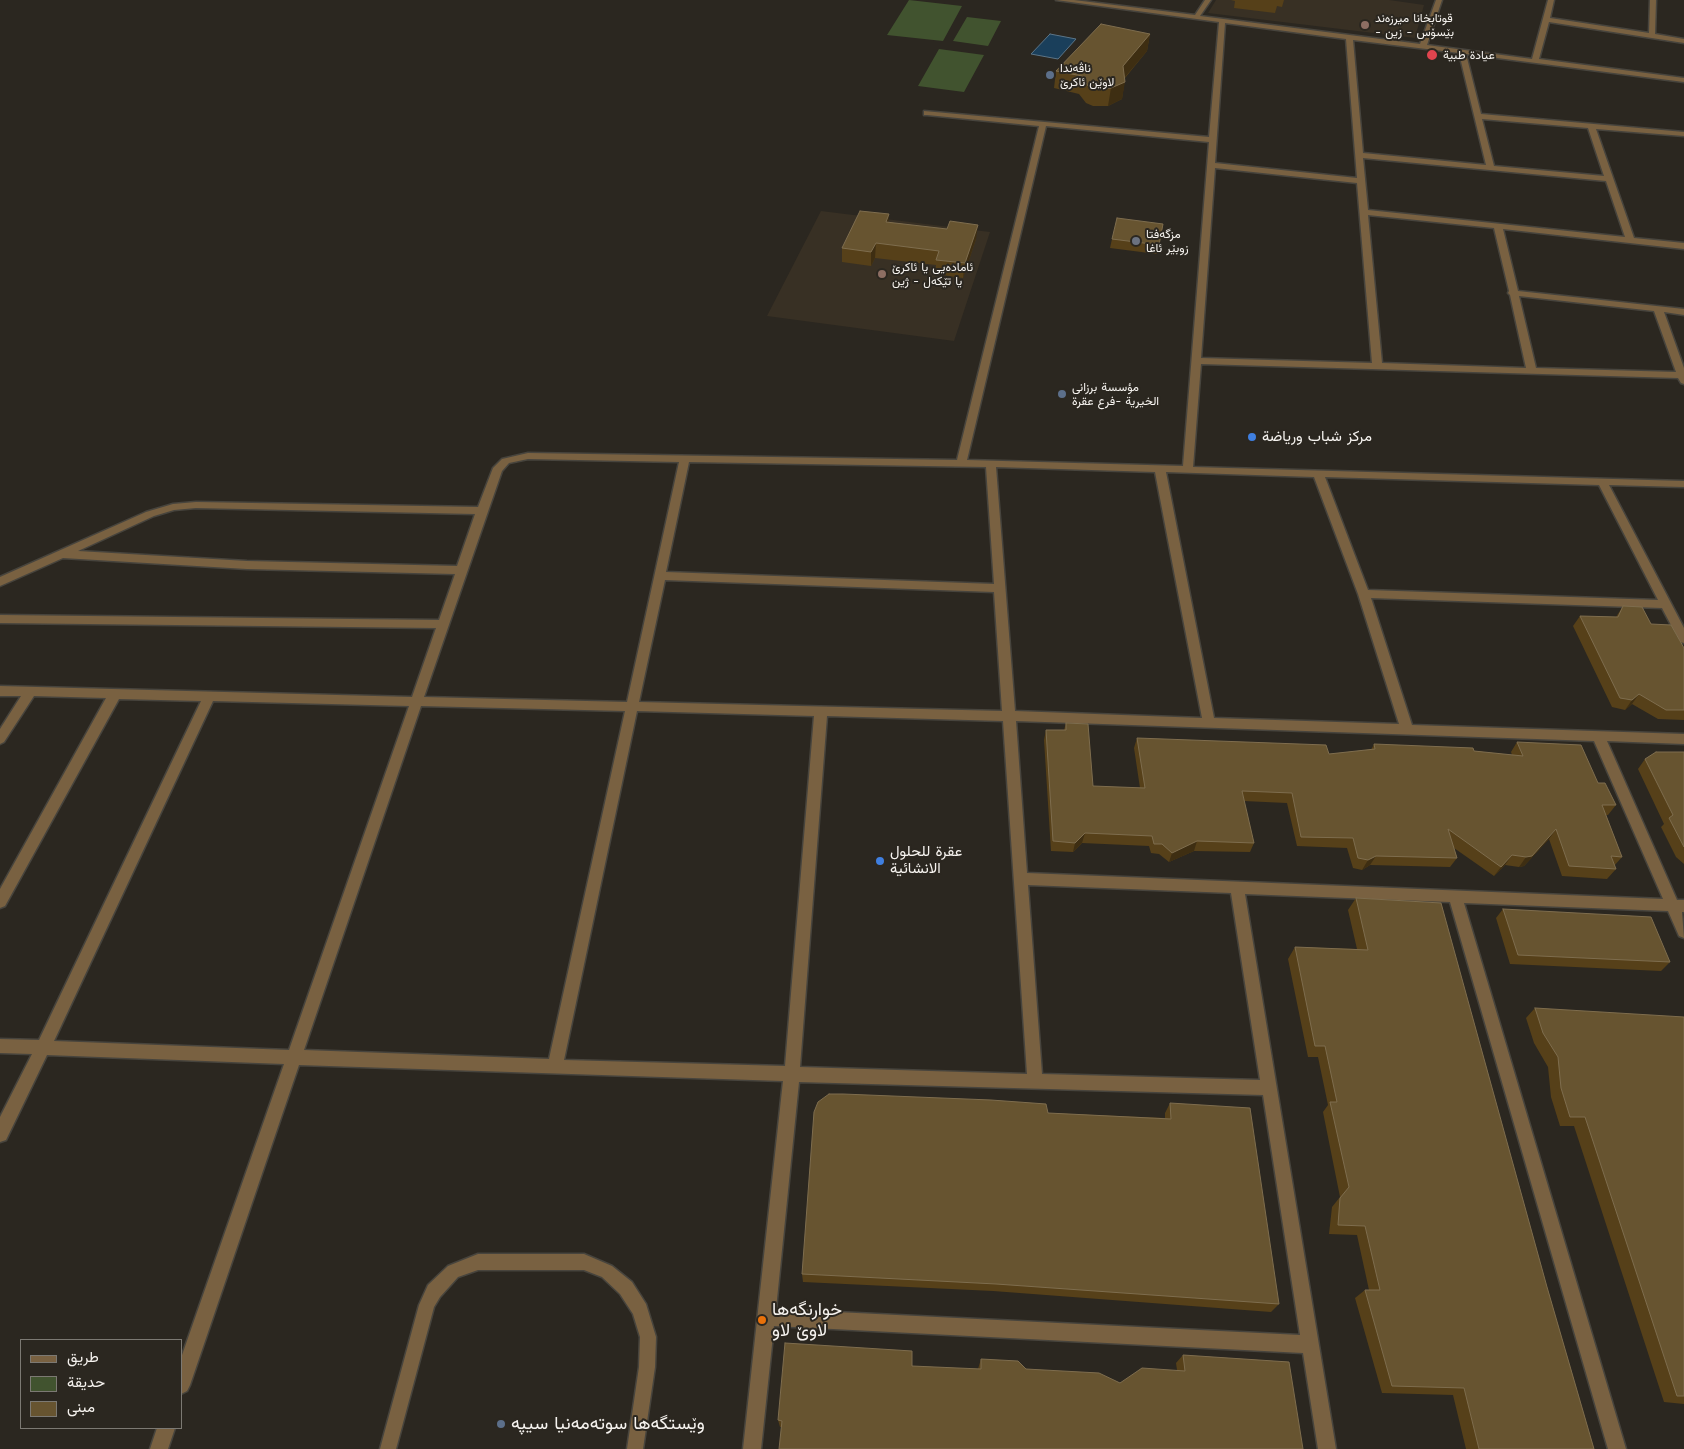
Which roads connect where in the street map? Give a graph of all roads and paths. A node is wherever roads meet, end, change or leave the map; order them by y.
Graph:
1 (1058, 0) edge
2 (1208, 0) edge
3 (1439, 0) edge
4 (1551, 0) edge
5 (1645, 0) edge
6 (1653, 1) edge
7 (1094, 2) edge
8 (1196, 18) junction
9 (1545, 19) junction
10 (1222, 21) junction
11 (1652, 36) junction
12 (1350, 37) junction
13 (1684, 41) edge
14 (1422, 46) junction
15 (1462, 51) junction
16 (1535, 61) junction
17 (1684, 80) edge
18 (926, 113) dead end
19 (1477, 116) junction
20 (1043, 124) junction
21 (1591, 126) junction
22 (1684, 134) edge
23 (1213, 140) junction
24 (1359, 154) junction
25 (1211, 165) junction
26 (1490, 167) junction
27 (1610, 179) junction
28 (1362, 180) junction
29 (1364, 212) junction
30 (1498, 226) junction
31 (1630, 240) junction
32 (1684, 246) edge
33 (1512, 293) junction
34 (1658, 309) junction
35 (1684, 312) edge
36 (1197, 361) junction
37 (1377, 366) junction
38 (1532, 371) junction
39 (1683, 378) edge
40 (685, 459) junction
41 (961, 464) junction
42 (991, 464) junction
43 (1160, 469) junction
44 (1188, 470) junction
45 (1318, 473) junction
46 (1602, 481) junction
47 (1684, 484) edge
48 (482, 511) junction
49 (61, 554) junction
50 (462, 570) junction
51 (660, 576) junction
52 (0, 582) edge
53 (1000, 588) junction
54 (1364, 594) junction
55 (1666, 604) junction
56 (0, 619) edge
57 (444, 624) junction
58 (1684, 639) edge
59 (0, 691) edge
60 (30, 692) junction
61 (115, 694) junction
62 (209, 696) junction
63 (418, 702) junction
64 (632, 707) junction
65 (821, 712) junction
66 (1009, 716) junction
67 (1210, 723) junction
68 (1407, 730) junction
69 (1598, 736) junction
70 (0, 739) edge
71 (1684, 739) edge
72 (1021, 879) junction
73 (1237, 888) junction
74 (1455, 896) junction
75 (0, 902) edge
76 (1678, 906) edge
77 (1684, 932) edge
78 (0, 1046) edge
79 (43, 1048) junction
80 (294, 1057) junction
81 (555, 1067) junction
82 (792, 1073) junction
83 (1036, 1081) junction
84 (1268, 1088) junction
85 (0, 1134) edge
86 (767, 1317) junction
87 (1308, 1344) junction
88 (182, 1382) edge
89 (166, 1429) edge
90 (159, 1449) edge
91 (388, 1449) edge
92 (635, 1449) edge
93 (752, 1449) edge
94 (1326, 1449) edge
95 (1617, 1449) edge

1 - 7 street
2 - 8 street
3 - 14 street
4 - 9 street
5 - 6 street
6 - 11 street
7 - 8 street
8 - 10 street
9 - 11 street
9 - 16 street
10 - 12 street
10 - 23 street
11 - 13 street
12 - 14 street
12 - 24 street
14 - 15 street
15 - 16 street
15 - 19 street
16 - 17 street
18 - 20 street
19 - 21 street
19 - 26 street
20 - 23 street
20 - 41 street
21 - 22 street
21 - 27 street
23 - 25 street
24 - 26 street
24 - 28 street
25 - 28 street
25 - 36 street
26 - 27 street
27 - 31 street
28 - 29 street
29 - 30 street
29 - 37 street
30 - 31 street
30 - 33 street
31 - 32 street
33 - 34 street
33 - 38 street
34 - 35 street
34 - 39 street
36 - 37 street
36 - 44 street
37 - 38 street
38 - 39 street
40 - 41 street
40 - 48 street
40 - 51 street
41 - 42 street
42 - 43 street
42 - 53 street
43 - 44 street
43 - 67 street
44 - 45 street
45 - 46 street
45 - 54 street
46 - 47 street
46 - 55 street
48 - 49 street
48 - 50 street
49 - 50 street
49 - 52 street
50 - 57 street
51 - 53 street
51 - 64 street
53 - 66 street
54 - 55 street
54 - 68 street
55 - 58 street
56 - 57 street
57 - 63 street
59 - 60 street
60 - 61 street
60 - 70 street
61 - 62 street
61 - 75 street
62 - 63 street
62 - 79 street
63 - 64 street
63 - 80 street
64 - 65 street
64 - 81 street
65 - 66 street
65 - 82 street
66 - 67 street
66 - 72 street
67 - 68 street
68 - 69 street
69 - 71 street
69 - 76 street
72 - 73 street
72 - 83 street
73 - 74 street
73 - 84 street
74 - 76 street
74 - 95 street
76 - 77 street
78 - 79 street
79 - 80 street
79 - 85 street
80 - 81 street
80 - 88 street
81 - 82 street
82 - 83 street
82 - 86 street
83 - 84 street
84 - 87 street
86 - 87 street
86 - 93 street
87 - 94 street
89 - 90 street
91 - 92 lane

